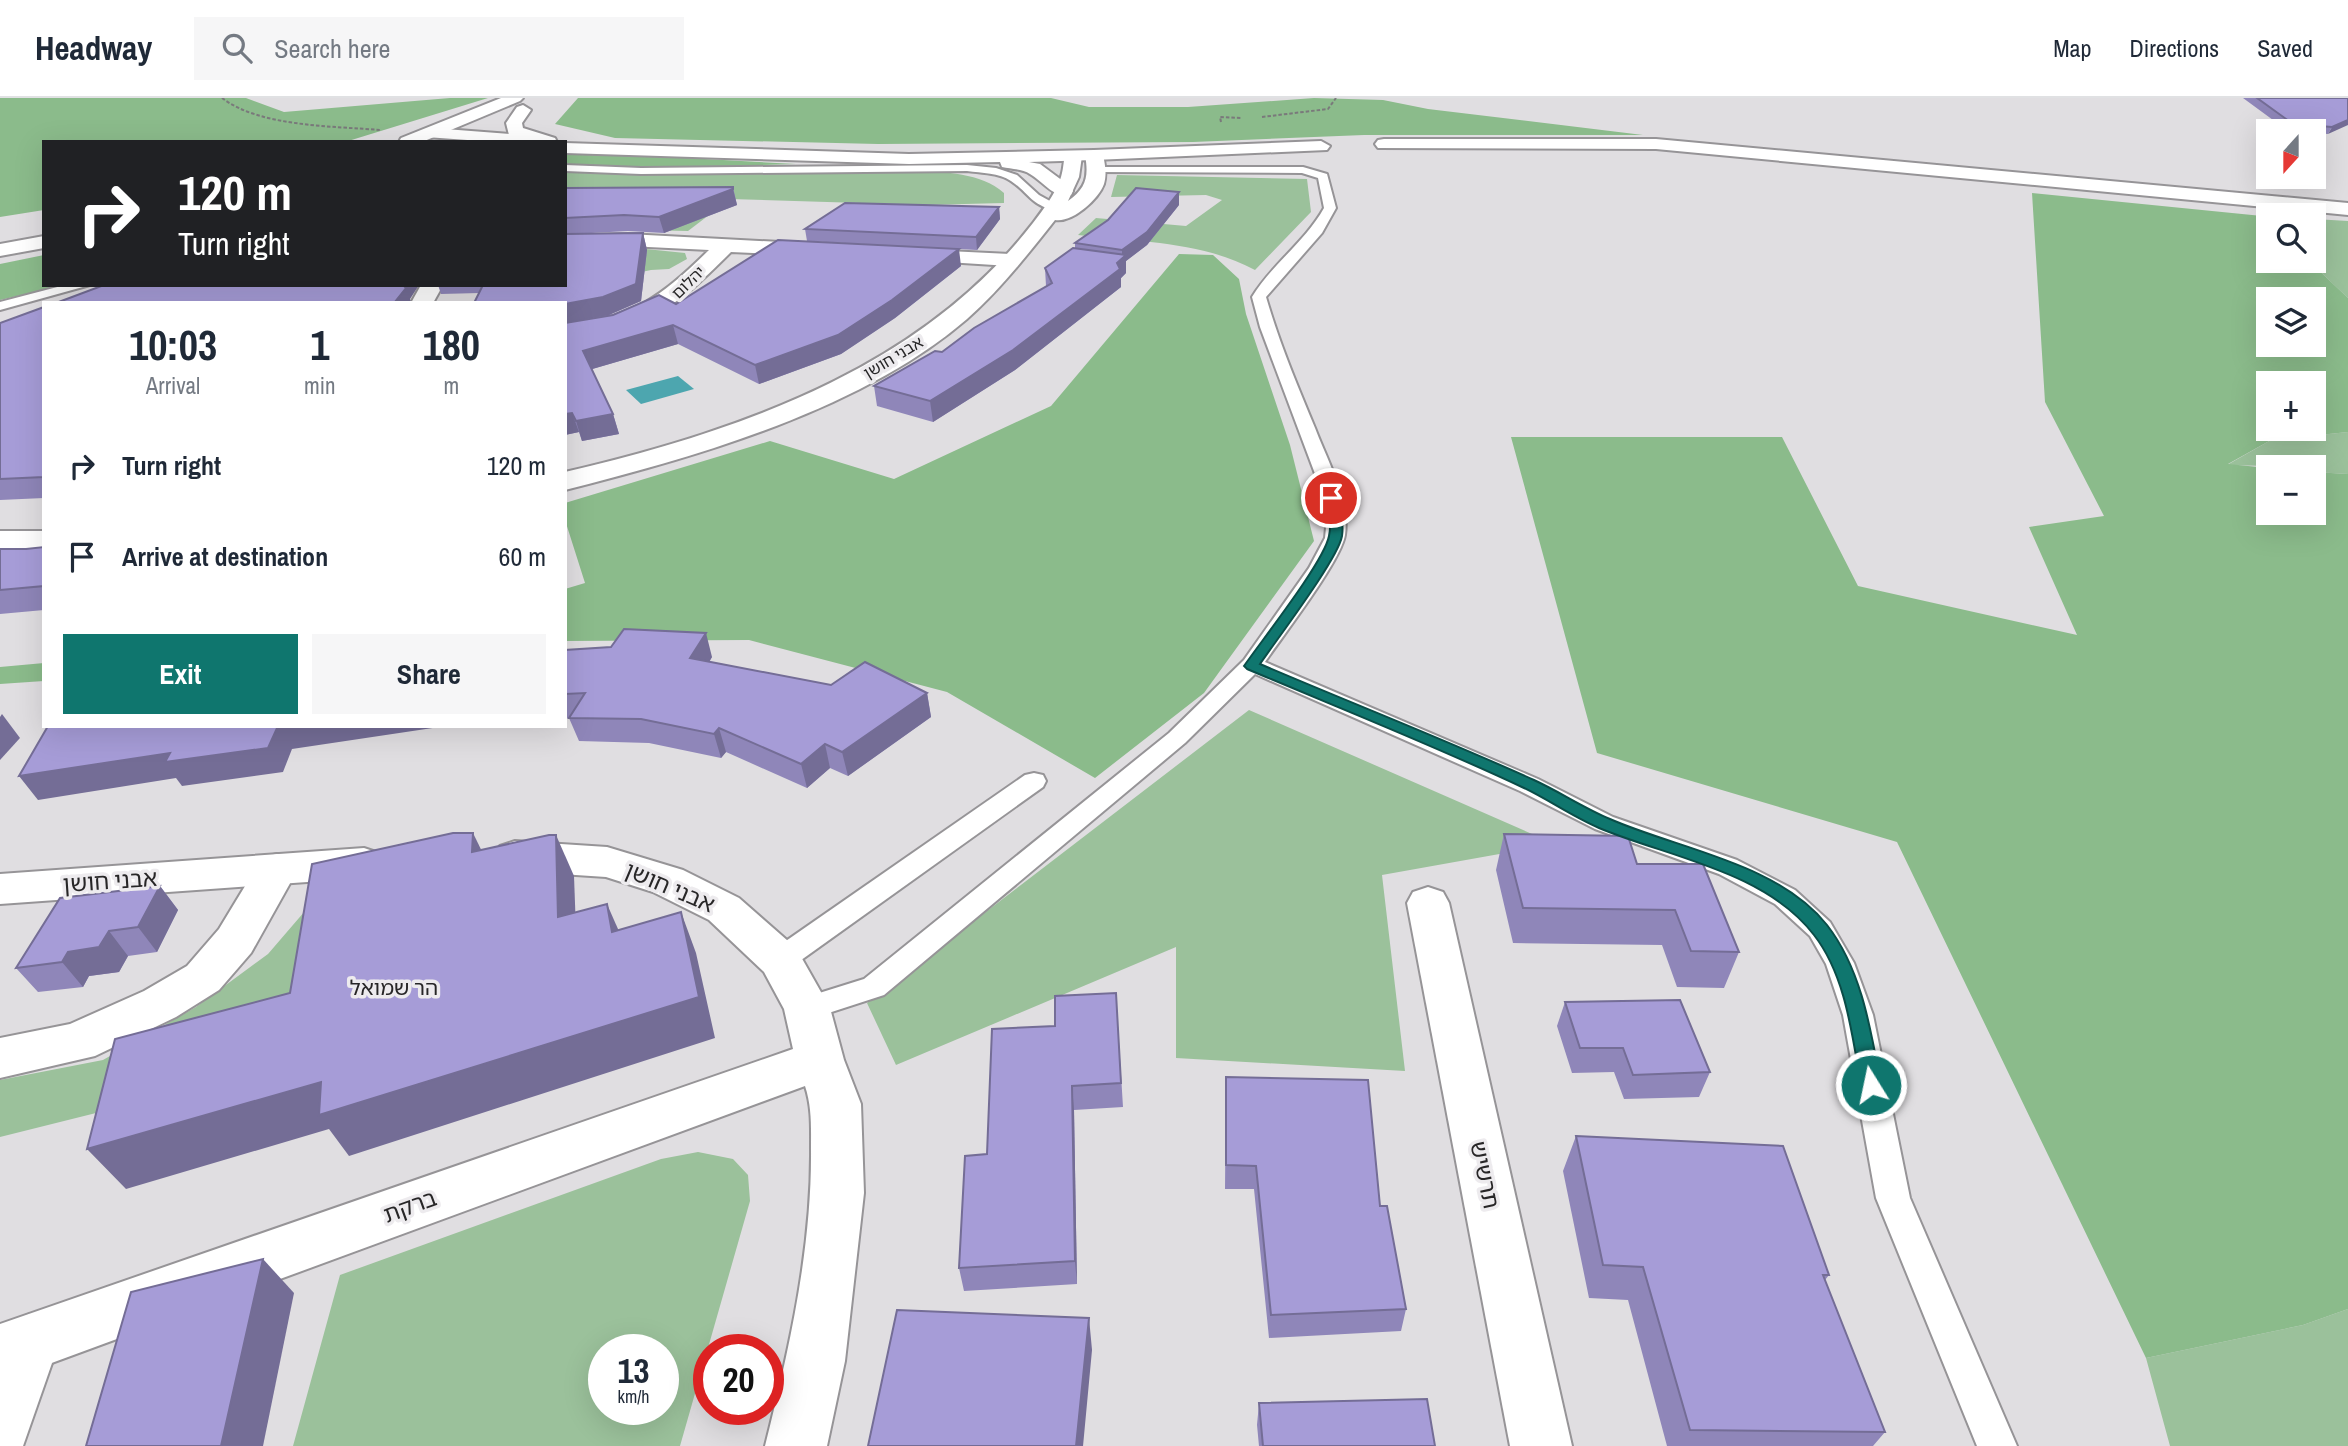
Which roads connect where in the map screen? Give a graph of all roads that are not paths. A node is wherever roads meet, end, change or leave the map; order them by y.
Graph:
1 (525, 104) edge
2 (454, 138) edge
3 (430, 140) edge
4 (501, 140) edge
5 (542, 140) edge
6 (1384, 144) dead end
7 (567, 146) edge
8 (1321, 146) dead end
9 (1073, 156) junction
10 (975, 159) junction
11 (1096, 163) junction
12 (567, 168) edge
13 (1058, 199) junction
14 (2348, 209) edge
15 (42, 229) edge
16 (0, 236) edge
17 (1030, 237) junction
18 (567, 242) edge
19 (42, 244) edge
20 (726, 245) junction
21 (0, 251) edge
22 (834, 251) edge
23 (888, 254) edge
24 (1010, 260) junction
25 (75, 287) edge
26 (0, 306) edge
27 (567, 333) edge
28 (567, 481) edge
29 (0, 540) edge
30 (42, 540) edge
31 (1252, 666) junction
32 (1034, 781) dead end
33 (479, 856) edge
34 (398, 861) edge
35 (277, 869) junction
36 (0, 890) edge
37 (1428, 903) dead end
38 (780, 960) junction
39 (807, 1008) junction
40 (0, 1058) edge
41 (820, 1060) junction
42 (15, 1348) edge
43 (0, 1427) edge
44 (796, 1446) edge
45 (1541, 1446) edge
46 (1997, 1446) edge

1 - 2 street
1 - 2 street
1 - 5 street
2 - 3 street
2 - 4 street
6 - 14 street
7 - 10 street
8 - 11 street
9 - 10 street
9 - 11 street
9 - 13 street, אבני חושן
10 - 13 street
11 - 17 street, אבני חושן
11 - 31 lane
12 - 13 lane
13 - 17 street, אבני חושן
15 - 16 street
17 - 24 street, אבני חושן
18 - 20 street, יהלום
19 - 21 street
20 - 22 street, יהלום
20 - 27 street, יהלום
23 - 24 street
24 - 28 street, אבני חושן
25 - 26 lane
29 - 30 street
31 - 39 lane
31 - 46 lane
32 - 38 lane
33 - 38 street, אבני חושן
34 - 35 street, אבני חושן
35 - 36 street, אבני חושן
35 - 40 street
37 - 45 street, תרשיש
38 - 39 street, אבני חושן
39 - 41 street, אבני חושן
41 - 42 street, ברקת
41 - 44 street, אבני חושן
42 - 43 street

